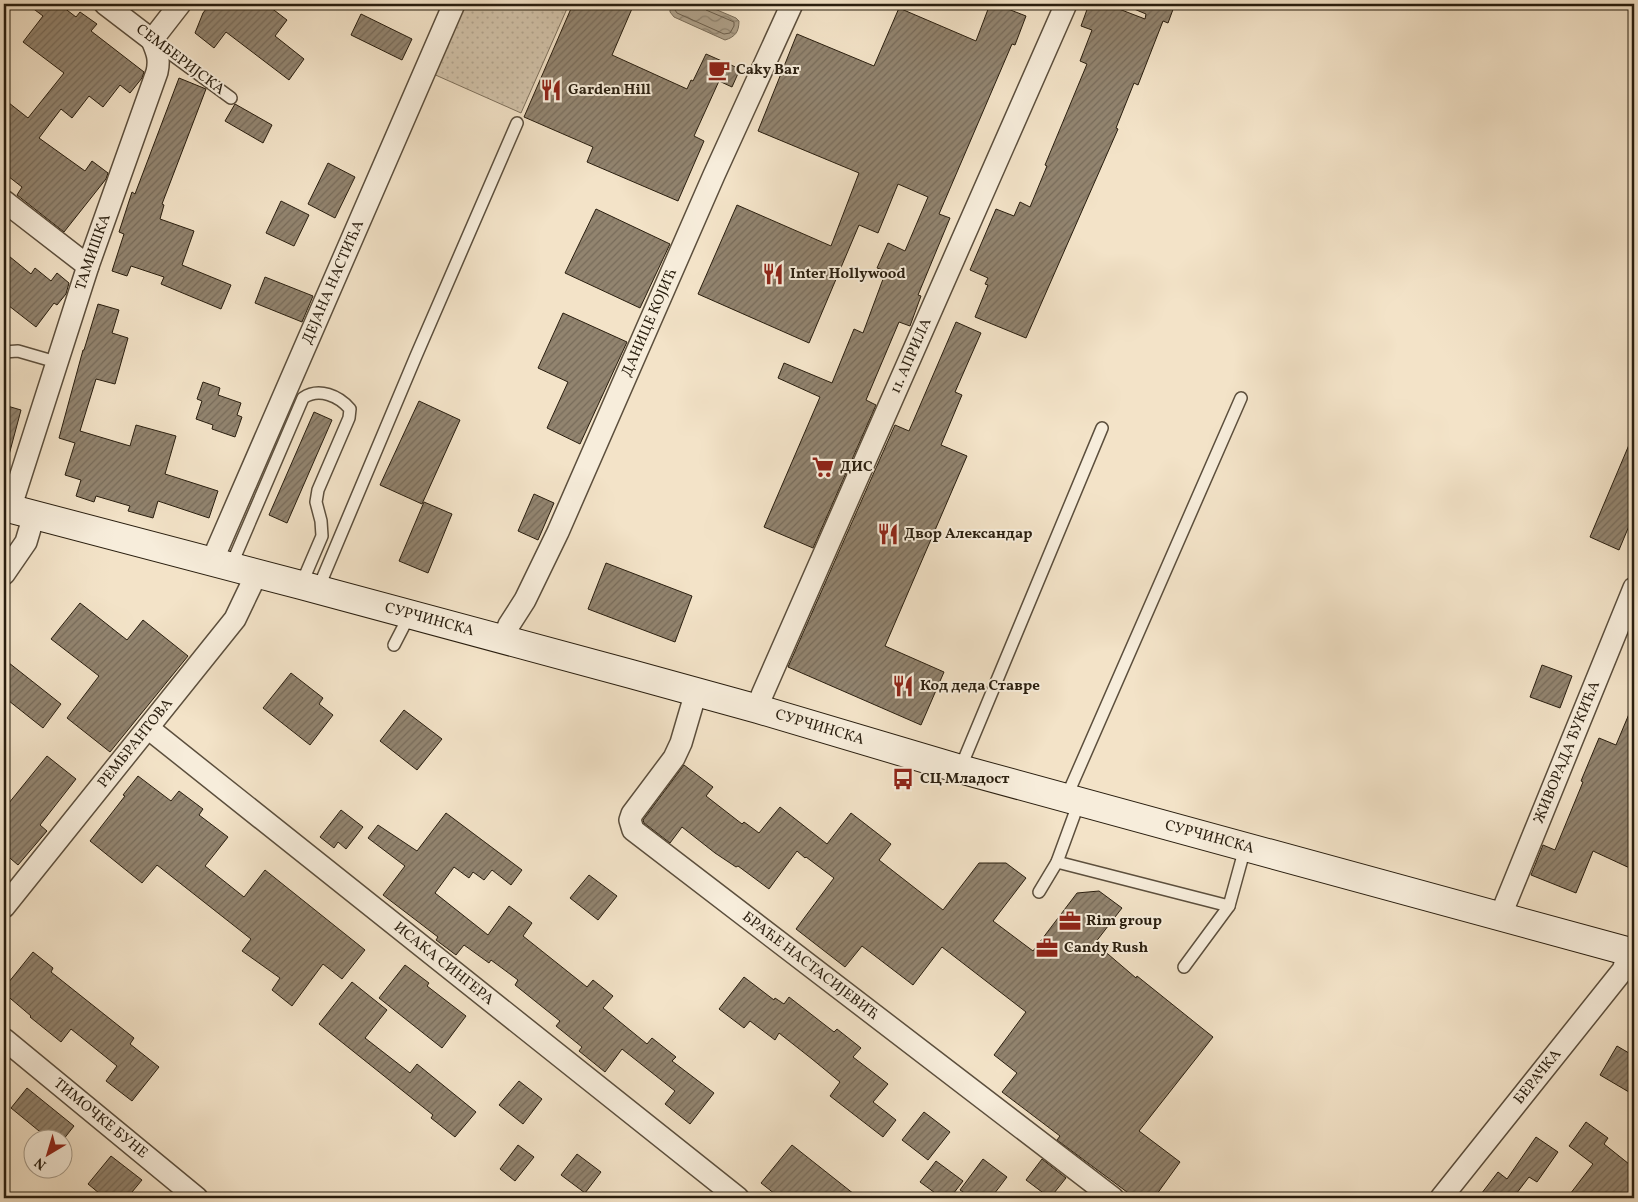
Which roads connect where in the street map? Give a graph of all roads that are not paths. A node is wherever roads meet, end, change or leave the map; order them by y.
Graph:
1 (105, 4) edge
2 (180, 4) edge
3 (454, 4) edge
4 (792, 4) edge
5 (1066, 4) edge
6 (152, 40) junction
7 (231, 98) dead end
8 (517, 123) dead end
9 (4, 201) edge
10 (88, 266) junction
11 (4, 352) edge
12 (56, 362) junction
13 (1241, 398) dead end
14 (1102, 428) dead end
15 (16, 511) edge
16 (221, 564) junction
17 (257, 573) junction
18 (4, 574) edge
19 (310, 587) junction
20 (1634, 588) edge
21 (410, 614) junction
22 (503, 640) junction
23 (394, 645) dead end
24 (696, 692) junction
25 (758, 709) junction
26 (148, 728) junction
27 (960, 769) junction
28 (1073, 800) junction
29 (1245, 848) junction
30 (1057, 862) junction
31 (1039, 892) dead end
32 (1229, 906) junction
33 (4, 907) edge
34 (1500, 918) junction
35 (1630, 963) edge
36 (1184, 967) dead end
37 (4, 1039) edge
38 (197, 1198) edge
39 (738, 1198) edge
40 (1113, 1198) edge
41 (1441, 1198) edge

1 - 6 street, СЕМБЕРИЈСКА
2 - 6 street
3 - 16 street, ДЕЈАНА НАСТИЋА
4 - 22 street, ДАНИЦЕ КОЈИЋ
5 - 25 street, 11. АПРИЛА
6 - 7 lane, СЕМБЕРИЈСКА
6 - 10 street, ТАМИШКА
8 - 19 lane
9 - 10 street
10 - 12 street, ТАМИШКА
11 - 12 lane
12 - 15 street, ТАМИШКА
13 - 28 lane
14 - 27 lane
15 - 16 main road, СУРЧИНСКА
15 - 18 street, ТАМИШКА
16 - 17 main road, СУРЧИНСКА
16 - 19 lane
17 - 19 main road, СУРЧИНСКА
17 - 26 street, РЕМБРАНТОВА
19 - 21 main road, СУРЧИНСКА
20 - 34 street, ЖИВОРАДА ЂУКИЋА
21 - 22 main road, СУРЧИНСКА
21 - 23 lane
22 - 24 main road, СУРЧИНСКА
24 - 25 main road, СУРЧИНСКА
24 - 40 street, БРАЋЕ НАСТАСИЈЕВИЋ
25 - 27 main road, СУРЧИНСКА
26 - 33 street, РЕМБРАНТОВА
26 - 39 street, ИСАКА СИНГЕРА
27 - 28 main road, СУРЧИНСКА
28 - 29 main road, СУРЧИНСКА
28 - 30 lane
29 - 32 lane
29 - 34 main road, СУРЧИНСКА
30 - 31 lane
30 - 32 lane
32 - 36 lane
34 - 35 main road, СУРЧИНСКА
35 - 41 street, БЕРАЧКА
37 - 38 street, ТИМОЧКЕ БУНЕ

